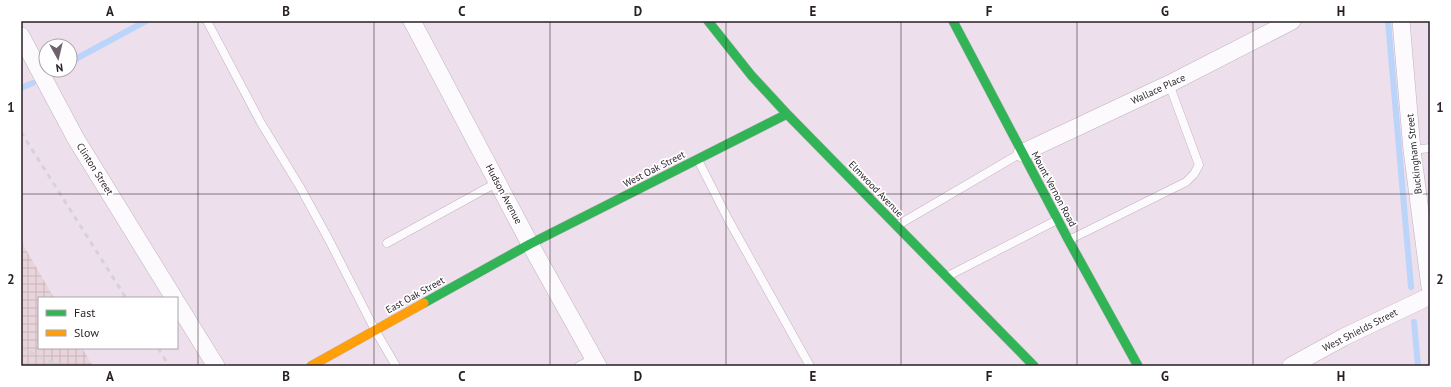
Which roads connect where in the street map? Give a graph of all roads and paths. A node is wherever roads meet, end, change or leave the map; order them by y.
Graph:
1 (207, 21) edge
2 (412, 21) edge
3 (708, 21) edge
4 (954, 21) edge
5 (1292, 21) edge
6 (1401, 21) edge
7 (21, 36) edge
8 (1169, 84) junction
9 (788, 114) junction
10 (1430, 148) edge
11 (1412, 150) junction
12 (1022, 153) junction
13 (698, 159) junction
14 (498, 182) junction
15 (1057, 219) junction
16 (897, 226) junction
17 (1068, 241) junction
18 (387, 243) dead end
19 (530, 244) junction
20 (947, 277) junction
21 (1430, 287) edge
22 (1430, 296) edge
23 (173, 297) edge
24 (178, 304) edge
25 (375, 330) junction
26 (596, 362) edge
27 (216, 366) edge
28 (311, 366) edge
29 (396, 366) edge
30 (579, 366) edge
31 (810, 366) edge
32 (1034, 366) edge
33 (1138, 366) edge
34 (1291, 366) edge

1 - 25 lane
2 - 14 street, Hudson Avenue
3 - 9 main road, Elmwood Avenue
4 - 12 main road, Mount Vernon Road
5 - 8 street, Wallace Place
6 - 11 street, Buckingham Street
7 - 23 street, Clinton Street
8 - 12 street, Wallace Place
8 - 17 lane
9 - 13 main road, West Oak Street
9 - 16 main road, Elmwood Avenue
10 - 11 lane
11 - 21 street, Buckingham Street
12 - 15 main road, Mount Vernon Road
12 - 16 lane
13 - 19 main road, West Oak Street
13 - 31 lane
14 - 18 lane
14 - 19 street, Hudson Avenue
15 - 17 main road, Mount Vernon Road
15 - 20 lane
16 - 20 main road, Elmwood Avenue
17 - 33 main road, Mount Vernon Road
19 - 25 main road, East Oak Street
19 - 26 street, Hudson Avenue
20 - 32 main road, Elmwood Avenue
22 - 34 street, West Shields Street
24 - 27 street
25 - 28 main road, East Oak Street
25 - 29 lane
26 - 30 lane

